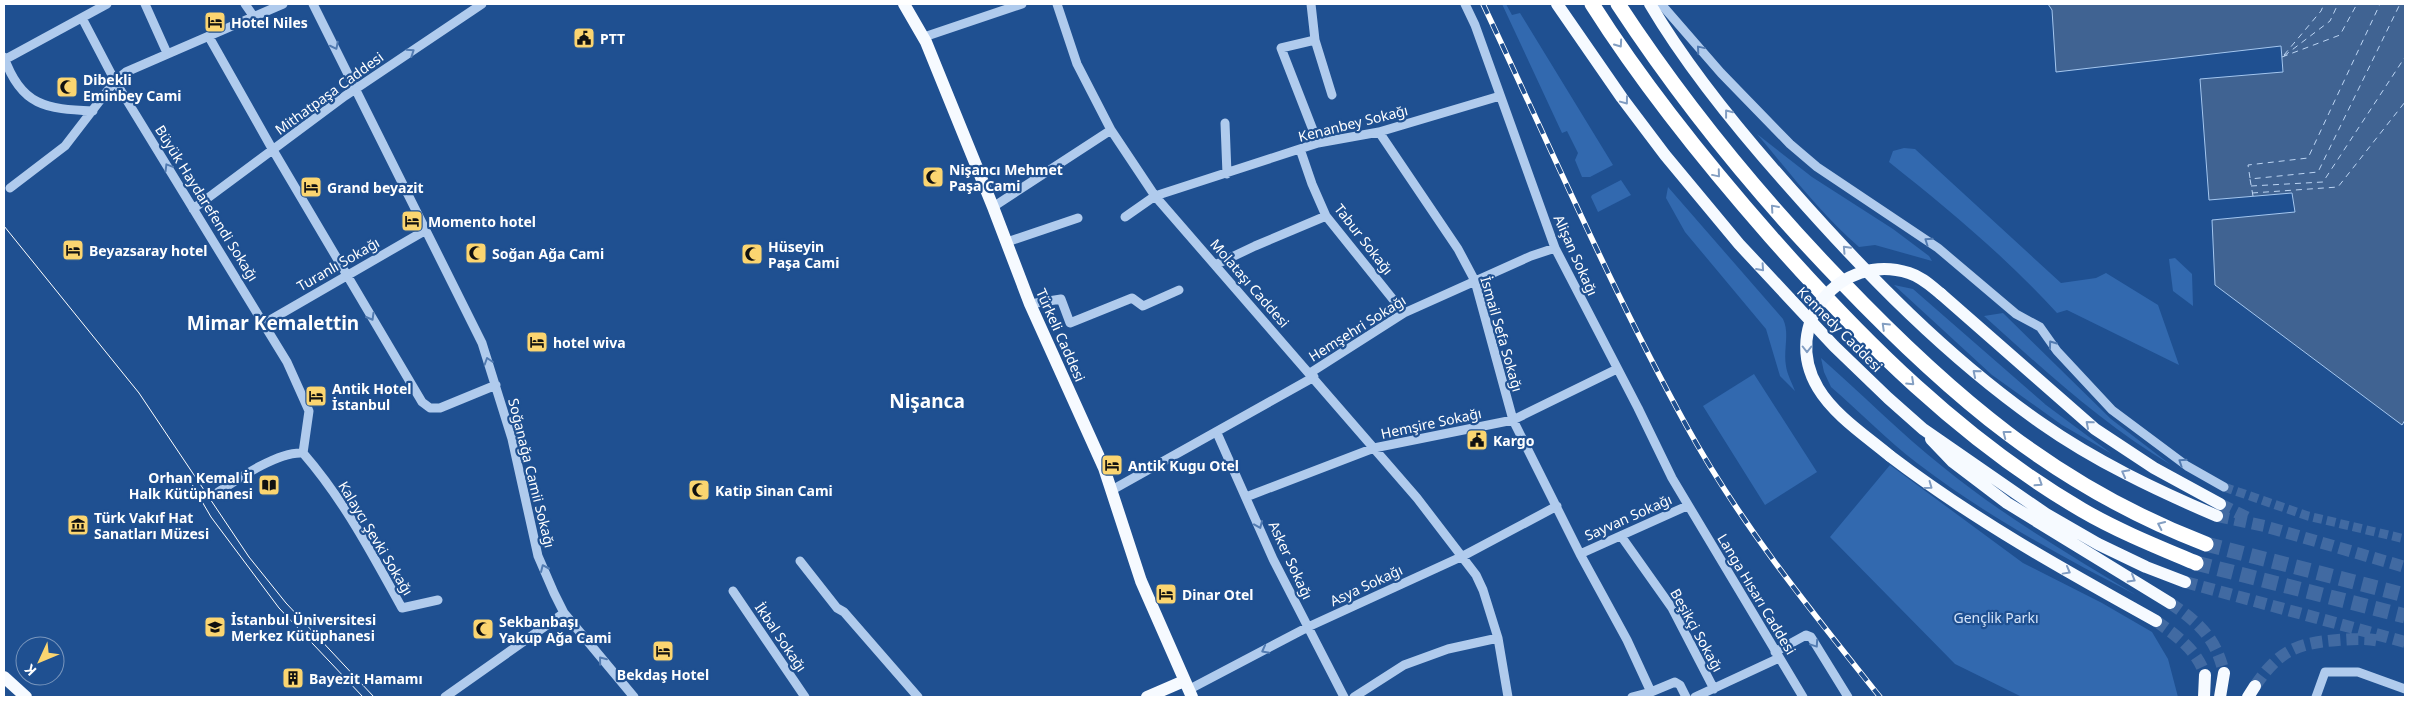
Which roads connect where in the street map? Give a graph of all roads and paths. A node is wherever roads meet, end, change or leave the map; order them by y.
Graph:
1 (107, 4) edge
2 (145, 4) edge
3 (245, 4) edge
4 (284, 4) edge
5 (313, 4) edge
6 (482, 4) edge
7 (904, 4) edge
8 (1022, 4) edge
9 (1057, 4) edge
10 (1311, 4) edge
11 (1465, 4) edge
12 (1557, 4) edge
13 (1592, 4) edge
14 (1618, 4) edge
15 (1650, 4) edge
16 (1661, 4) edge
17 (254, 17) junction
18 (82, 18) junction
19 (209, 37) junction
20 (924, 37) junction
21 (1315, 40) junction
22 (167, 53) junction
23 (4, 59) edge
24 (115, 81) junction
25 (356, 89) junction
26 (1332, 95) dead end
27 (1500, 96) junction
28 (93, 111) junction
29 (1225, 124) dead end
30 (1111, 130) junction
31 (1379, 132) junction
32 (1318, 143) junction
33 (1300, 149) junction
34 (273, 151) junction
35 (1226, 174) junction
36 (10, 188) dead end
37 (1155, 196) junction
38 (994, 207) junction
39 (193, 209) junction
40 (1326, 216) junction
41 (1125, 217) dead end
42 (1078, 218) dead end
43 (426, 230) junction
44 (1007, 242) junction
45 (1555, 248) junction
46 (1215, 265) junction
47 (346, 274) junction
48 (1475, 281) junction
49 (1179, 290) dead end
50 (1030, 304) junction
51 (1404, 313) junction
52 (265, 323) junction
53 (1618, 369) junction
54 (1312, 375) junction
55 (496, 385) junction
56 (1512, 420) junction
57 (1923, 429) junction
58 (1217, 433) junction
59 (1374, 448) junction
60 (303, 453) junction
61 (2224, 487) tunnel mouth
62 (1112, 490) junction
63 (218, 493) dead end
64 (1246, 497) junction
65 (1557, 506) junction
66 (1687, 506) junction
67 (1621, 536) junction
68 (2206, 544) tunnel mouth
69 (1580, 554) junction
70 (1462, 556) junction
71 (800, 561) dead end
72 (2196, 564) tunnel mouth
73 (2185, 582) tunnel mouth
74 (734, 591) dead end
75 (438, 600) dead end
76 (2170, 603) tunnel mouth
77 (564, 613) junction
78 (2156, 621) tunnel mouth
79 (1308, 627) junction
80 (1498, 638) junction
81 (1777, 655) junction
82 (2224, 673) tunnel mouth
83 (2205, 675) tunnel mouth
84 (4, 678) edge
85 (2255, 686) tunnel mouth
86 (1714, 689) junction
87 (2405, 689) edge
88 (1188, 690) edge
89 (1651, 692) junction
90 (26, 697) edge
91 (445, 697) edge
92 (634, 697) edge
93 (805, 697) edge
94 (918, 697) edge
95 (1148, 697) edge
96 (1344, 697) edge
97 (1354, 697) edge
98 (1508, 697) edge
99 (1632, 697) edge
100 (1686, 697) edge
101 (1695, 697) edge
102 (1803, 697) edge
103 (1848, 697) edge
104 (2204, 697) edge
105 (2220, 697) edge
106 (2248, 697) edge
107 (2316, 697) edge

1 - 18 street
2 - 22 street
3 - 17 street
4 - 17 street
5 -> 25 street, Soğanağa Camii Sokağı
25 -> 6 street, Mithatpaşa Caddesi
7 - 20 main road, Türkeli Caddesi
8 - 20 street
9 - 30 street, Molataşı Caddesi
10 - 21 street
11 - 27 street, Alişan Sokağı
12 -> 57 main road, Kennedy Caddesi
13 -> 72 highway
68 -> 14 highway
15 -> 78 main road, bridge
61 -> 16 street
17 - 19 street
18 - 23 street
18 - 24 street, Büyük Haydarefendi Sokağı
19 - 22 street
19 - 34 street
20 - 38 main road, Türkeli Caddesi
21 - 26 street
21 - 32 street
22 - 24 street
23 - 28 street
24 - 28 street
39 -> 24 street, Büyük Haydarefendi Sokağı
25 - 34 street, Mithatpaşa Caddesi
25 - 43 street, Soğanağa Camii Sokağı
27 - 31 street, Kenanbey Sokağı
27 - 45 street, Alişan Sokağı
28 - 36 street
29 - 35 street
30 - 37 street, Molataşı Caddesi
30 - 38 street
31 - 32 street, Kenanbey Sokağı
31 - 48 street, İsmail Sefa Sokağı
32 - 33 street, Kenanbey Sokağı
33 - 35 street, Kenanbey Sokağı
33 - 40 street, Tabur Sokağı
34 - 39 street, Mithatpaşa Caddesi
34 - 47 street
35 - 37 street, Kenanbey Sokağı
37 - 41 street, Kenanbey Sokağı
37 - 46 street, Molataşı Caddesi
38 - 44 main road, Türkeli Caddesi
39 - 52 street, Büyük Haydarefendi Sokağı
40 - 46 street
40 - 51 street, Tabur Sokağı
42 - 44 street
43 - 47 street, Turanlı Sokağı
55 -> 43 street, Soğanağa Camii Sokağı
44 - 50 main road, Türkeli Caddesi
45 - 48 street, Hemşehri Sokağı
45 - 53 street, Alişan Sokağı
46 - 54 street, Molataşı Caddesi
47 - 52 street, Turanlı Sokağı
47 -> 55 street
48 - 51 street, Hemşehri Sokağı
48 - 56 street, İsmail Sefa Sokağı
49 - 50 street
50 - 62 main road, Türkeli Caddesi
51 - 54 street, Hemşehri Sokağı
52 - 60 street, Büyük Haydarefendi Sokağı
53 - 56 street, Hemşire Sokağı
53 - 66 street, Alişan Sokağı
54 - 58 street, Hemşehri Sokağı
54 - 59 street, Molataşı Caddesi
77 -> 55 street, Soğanağa Camii Sokağı
56 - 59 street, Hemşire Sokağı
56 - 65 street, İsmail Sefa Sokağı
57 - 73 main road, Kennedy Caddesi
57 -> 76 main road
58 - 62 street, Hemşehri Sokağı
58 - 64 street, Asker Sokağı
59 - 64 street, Hemşire Sokağı
59 - 70 street, Molataşı Caddesi
60 - 63 street
60 - 75 street, Kalaycı Şevki Sokağı
62 - 88 main road, Türkeli Caddesi
64 -> 79 street, Asker Sokağı
65 - 69 street, İsmail Sefa Sokağı
65 - 70 street, Asya Sokağı
66 - 67 street, Sayvan Sokağı
66 - 81 street, Langa Hısarı Caddesi
67 - 69 street, Sayvan Sokağı
67 - 86 street, Beşikçi Sokağı
69 - 89 street, İsmail Sefa Sokağı
70 - 79 street, Asya Sokağı
70 - 80 street, Molataşı Caddesi
71 - 94 street
74 - 93 street, İkbal Sokağı
77 - 91 street
92 -> 77 street, Soğanağa Camii Sokağı
79 -> 88 street, Asya Sokağı
79 - 96 street, Asker Sokağı
80 - 97 street
80 - 98 street, Molataşı Caddesi
81 - 86 street
81 - 102 street, Langa Hısarı Caddesi
81 -> 103 street
82 - 105 main road
83 - 104 main road
84 - 90 main road
85 - 106 main road
86 - 101 street
87 - 107 street
88 - 95 main road
89 - 99 street
89 - 100 street

